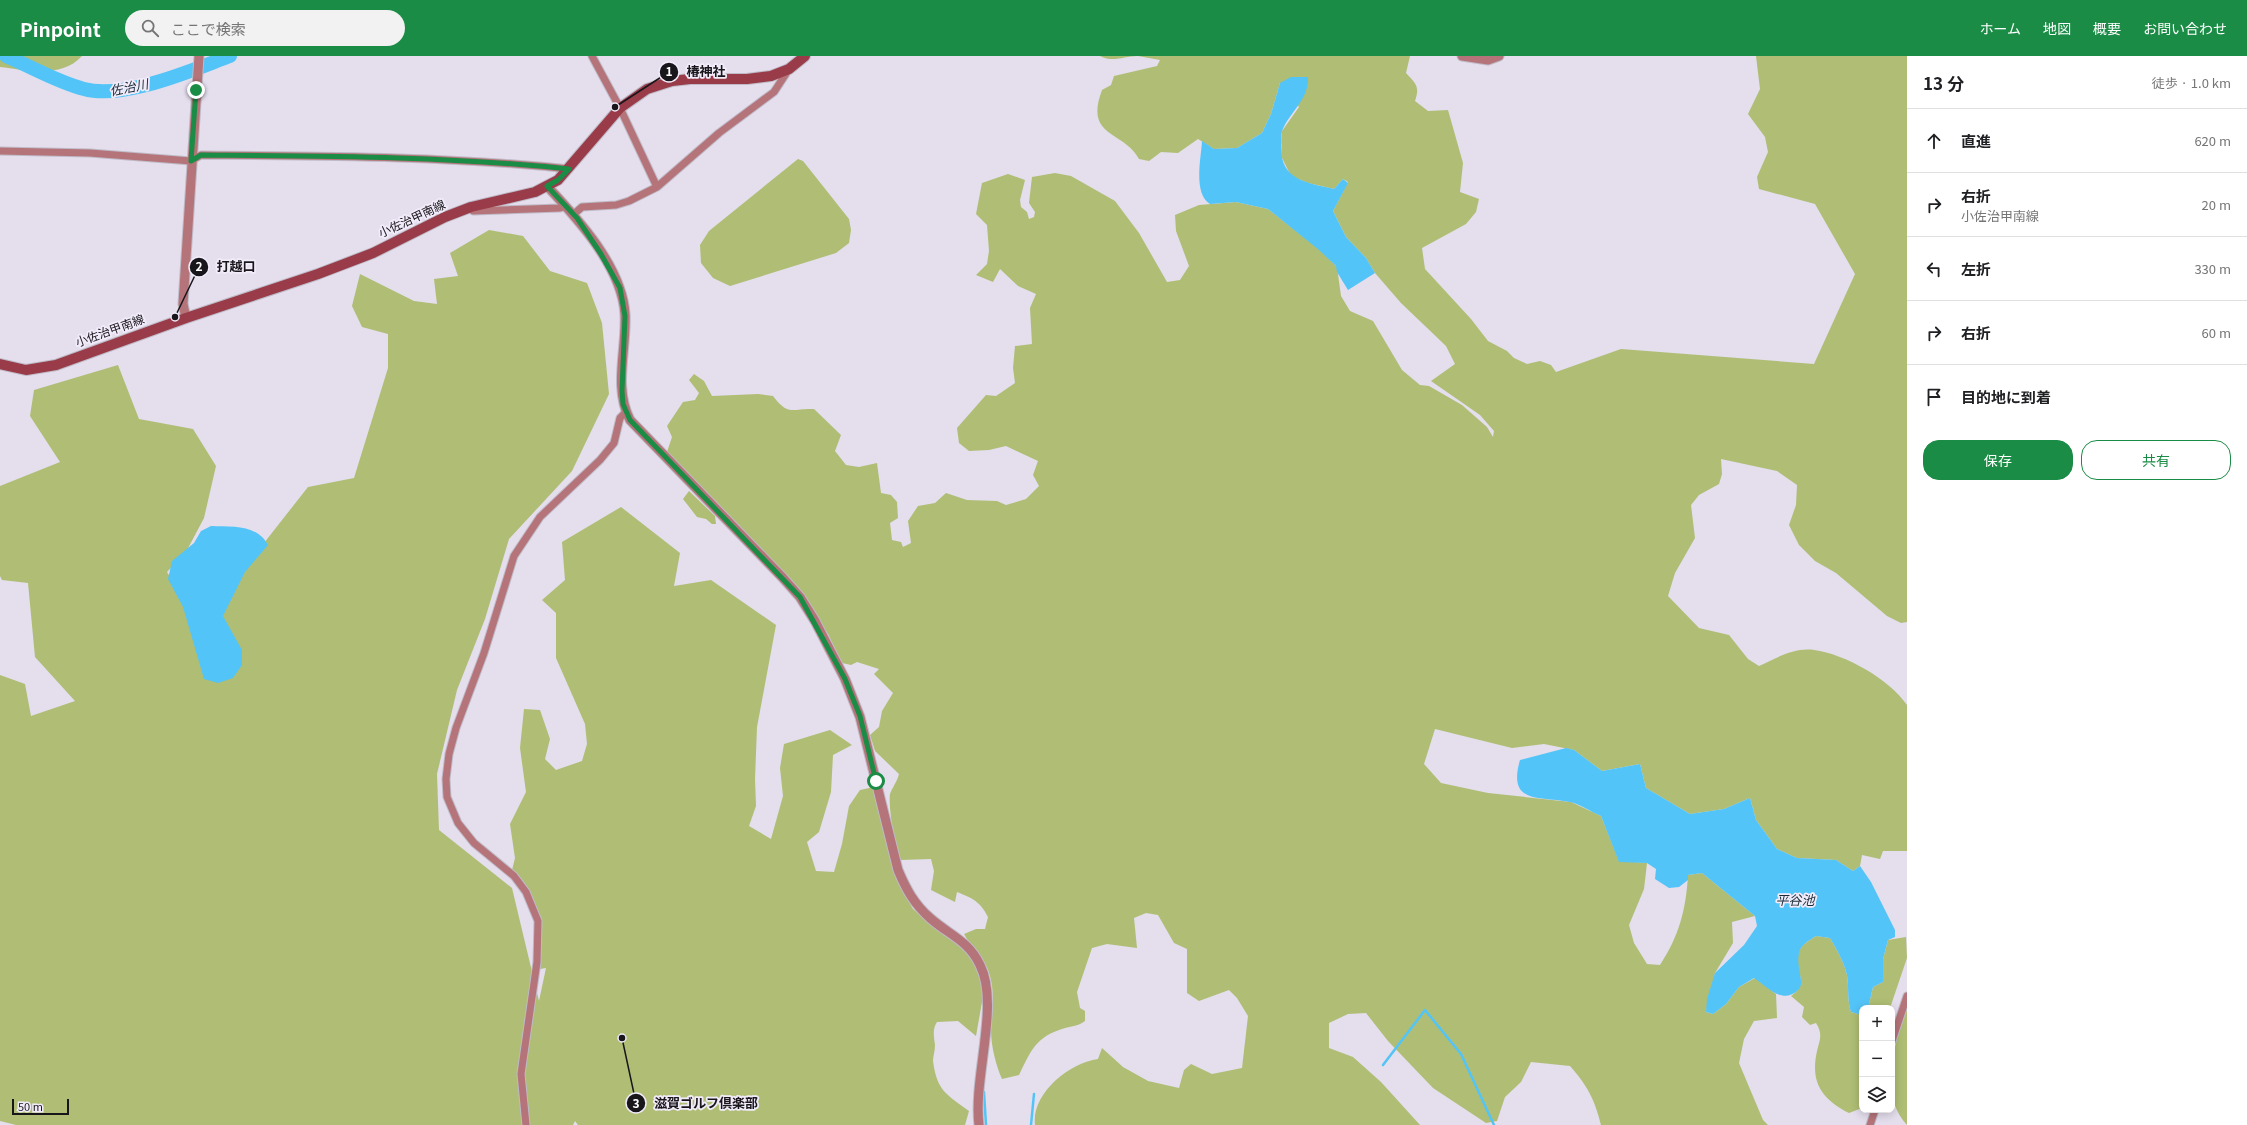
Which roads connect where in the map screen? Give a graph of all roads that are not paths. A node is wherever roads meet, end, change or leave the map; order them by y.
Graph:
1 (592, 56) edge
2 (805, 56) edge
3 (1462, 56) edge
4 (1498, 56) edge
5 (198, 58) edge
6 (788, 69) junction
7 (620, 108) junction
8 (0, 151) edge
9 (191, 161) junction
10 (569, 169) junction
11 (547, 186) junction
12 (657, 187) junction
13 (566, 206) junction
14 (472, 207) junction
15 (574, 214) junction
16 (186, 318) junction
17 (0, 364) edge
18 (626, 412) junction
19 (1907, 996) edge
20 (1892, 1041) edge
21 (1874, 1113) edge
22 (526, 1125) edge
23 (979, 1125) edge
24 (1870, 1125) edge

1 - 7 street
2 - 6 main road, 小佐治甲南線
3 - 4 street
5 - 9 street
6 - 7 main road, 小佐治甲南線
6 - 12 street
7 - 10 main road, 小佐治甲南線
7 - 12 street
8 - 9 street
9 - 10 street
9 - 16 street
10 - 11 main road, 小佐治甲南線
11 - 13 street
11 - 14 main road, 小佐治甲南線
12 - 15 street
13 - 14 street
13 - 15 street
14 - 16 main road, 小佐治甲南線
15 - 18 street
16 - 17 main road, 小佐治甲南線
18 - 22 street
18 - 23 street
19 - 20 street
21 - 24 street

